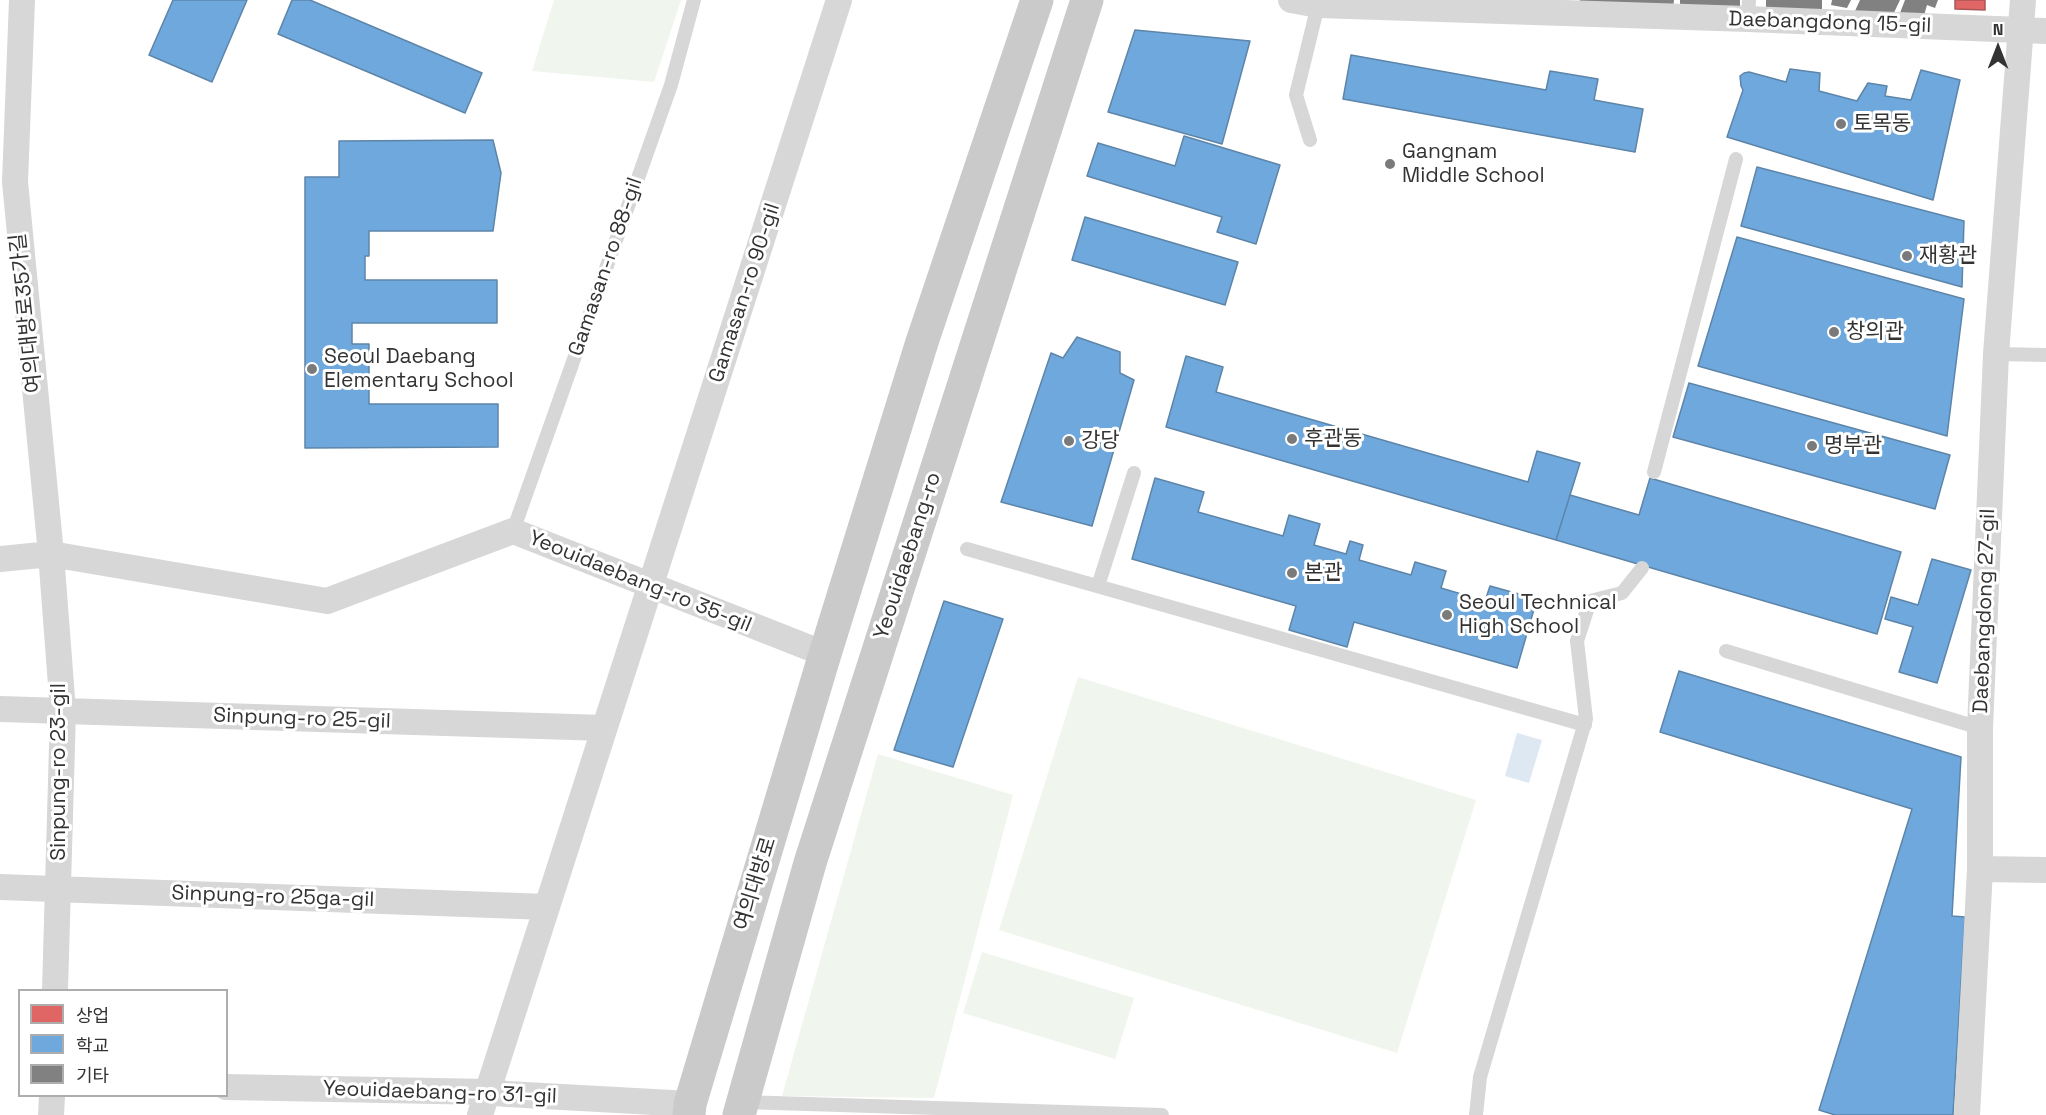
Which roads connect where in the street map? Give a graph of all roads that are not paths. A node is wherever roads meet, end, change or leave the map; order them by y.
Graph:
1 (22, 0) edge
2 (693, 0) edge
3 (839, 0) edge
4 (1037, 0) edge
5 (1088, 0) edge
6 (1291, 0) edge
7 (2023, 0) edge
8 (1319, 3) edge
9 (1511, 5) edge
10 (1749, 10) edge
11 (2034, 31) edge
12 (1310, 140) dead end
13 (1736, 159) dead end
14 (1996, 354) junction
15 (2046, 355) edge
16 (1654, 472) dead end
17 (1134, 473) dead end
18 (513, 531) junction
19 (967, 549) dead end
20 (51, 554) junction
21 (0, 559) edge
22 (1642, 568) dead end
23 (651, 586) junction
24 (1098, 586) junction
25 (1726, 651) dead end
26 (825, 654) junction
27 (0, 709) edge
28 (63, 711) junction
29 (1585, 725) junction
30 (1980, 728) junction
31 (604, 729) junction
32 (1980, 869) junction
33 (2046, 870) edge
34 (0, 887) edge
35 (58, 889) junction
36 (547, 908) junction
37 (55, 989) edge
38 (228, 1087) edge
39 (52, 1097) edge
40 (484, 1103) edge
41 (689, 1109) edge
42 (741, 1109) edge
43 (51, 1115) edge
44 (1162, 1115) edge
45 (1476, 1115) edge
46 (1967, 1115) edge

1 - 20 street, 여의대방로35가길
2 - 18 lane, Gamasan-ro 88-gil
3 - 23 street, Gamasan-ro 90-gil
4 - 26 main road
5 - 42 main road, Yeouidaebang-ro
6 - 8 street, Daebangdong 15-gil
7 - 11 street, Daebangdong 27-gil
8 - 9 street, Daebangdong 15-gil
8 - 12 lane
9 - 10 street, Daebangdong 15-gil
10 - 11 street, Daebangdong 15-gil
11 - 14 street, Daebangdong 27-gil
13 - 16 lane
14 - 15 lane
14 - 30 street, Daebangdong 27-gil
17 - 24 lane
18 - 20 street, Yeouidaebang-ro 35-gil
18 - 23 street, Yeouidaebang-ro 35-gil
19 - 24 lane
20 - 21 street, Yeouidaebang-ro 35-gil
20 - 28 street, Sinpung-ro 23-gil
22 - 29 lane
23 - 26 street, Yeouidaebang-ro 35-gil
23 - 31 street
24 - 29 lane
25 - 30 lane
26 - 41 main road, 여의대방로
27 - 28 street, Sinpung-ro 25-gil
28 - 31 street, Sinpung-ro 25-gil
28 - 35 street, Sinpung-ro 23-gil
29 - 45 lane
30 - 32 street, Daebangdong 27-gil
31 - 36 street
32 - 33 street
32 - 46 street, Daebangdong 27-gil
34 - 35 street, Sinpung-ro 25ga-gil
35 - 36 street, Sinpung-ro 25ga-gil
35 - 37 street, Sinpung-ro 23-gil
36 - 40 street
38 - 40 street, Yeouidaebang-ro 31-gil
39 - 43 street
40 - 41 street, Yeouidaebang-ro 31-gil
42 - 44 lane

